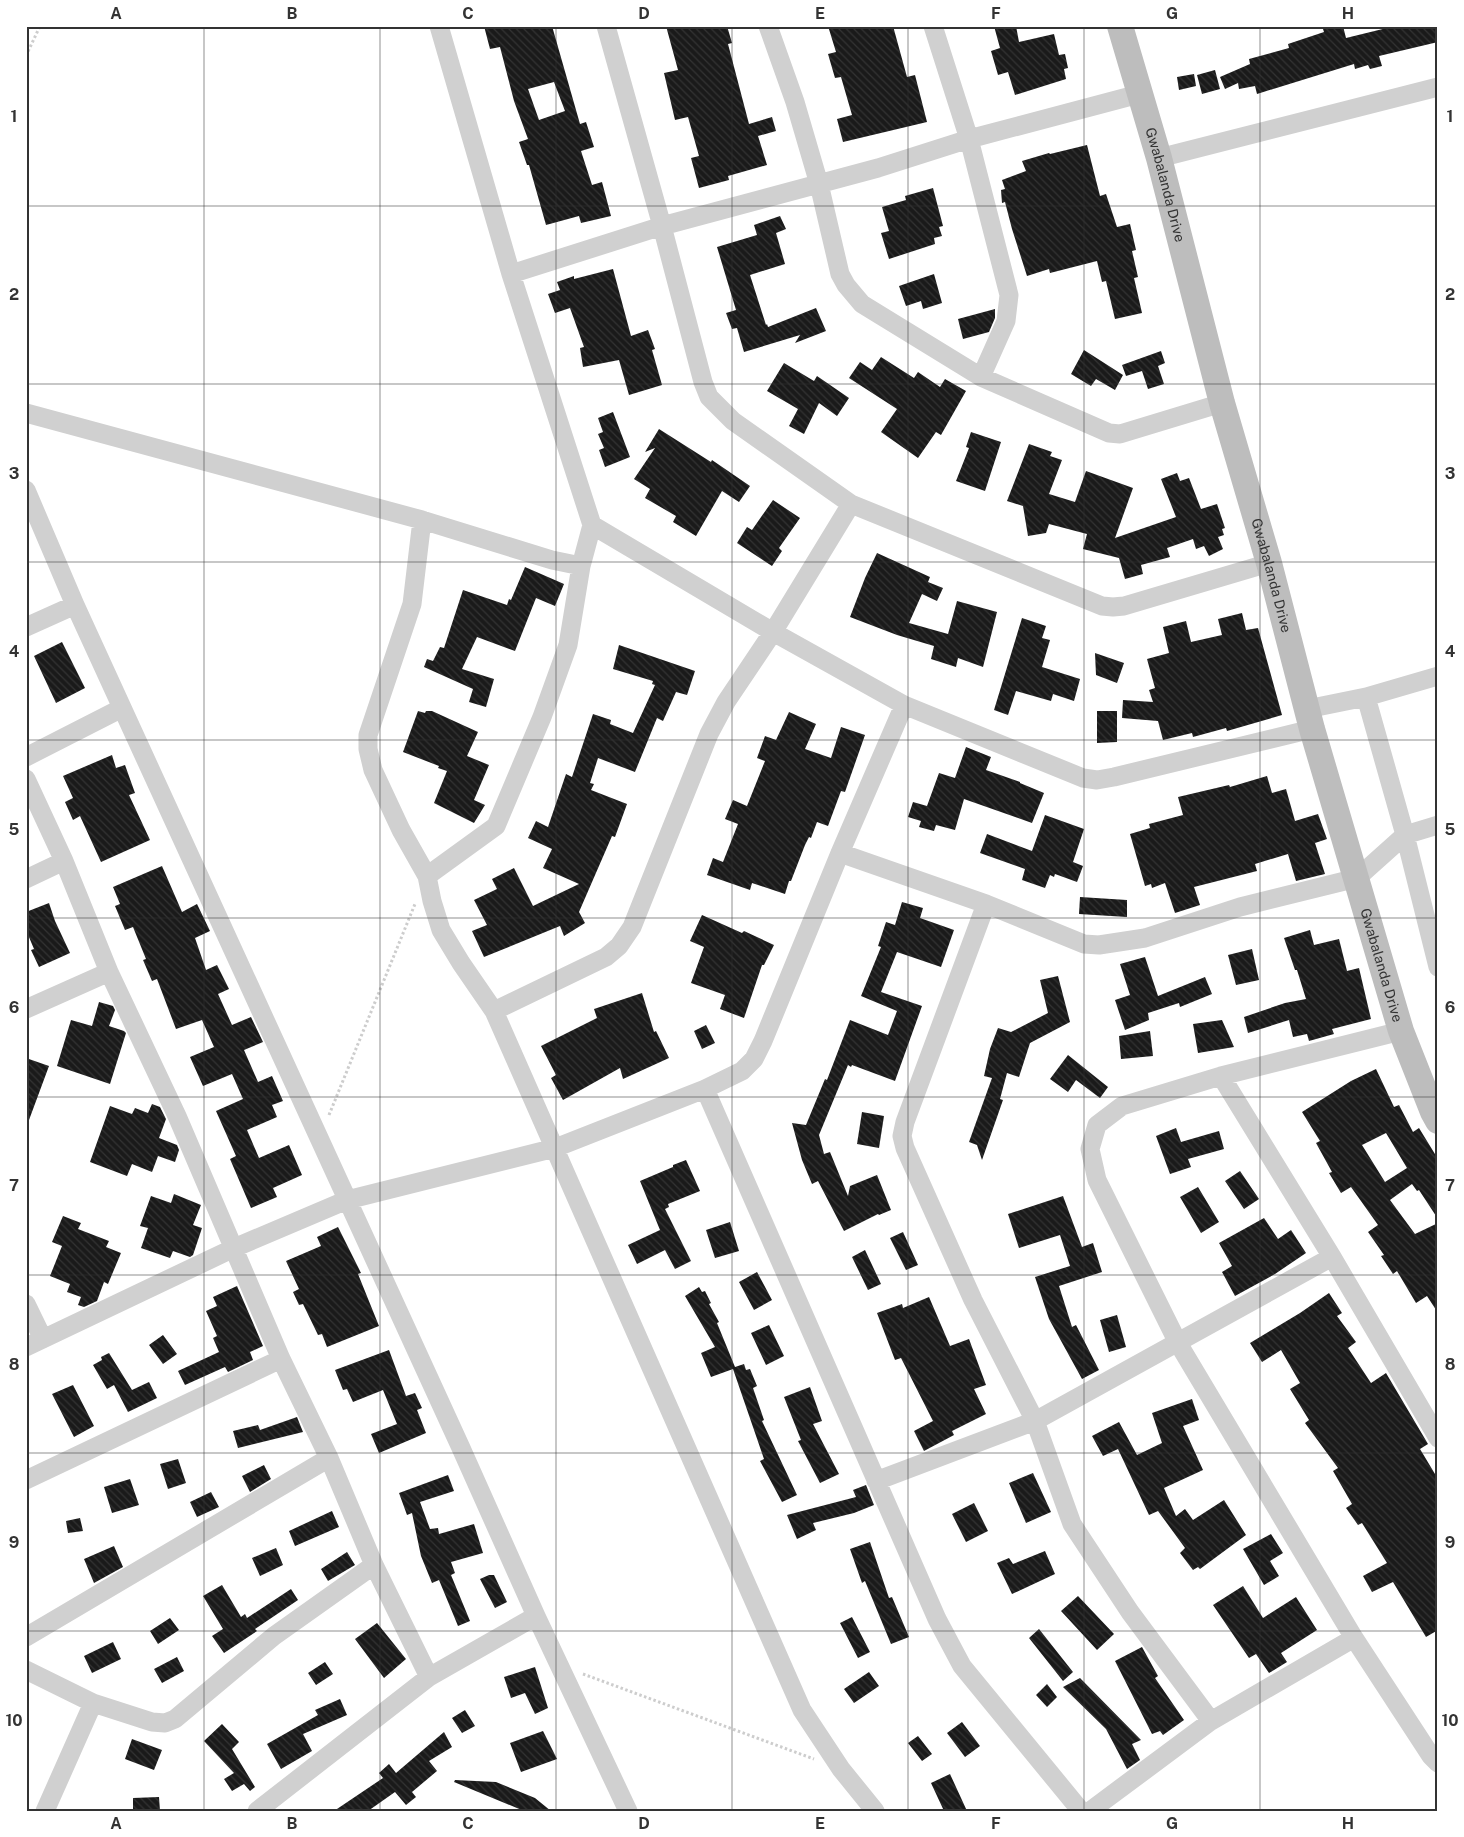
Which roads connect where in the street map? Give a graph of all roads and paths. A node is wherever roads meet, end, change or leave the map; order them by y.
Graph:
1 (40, 26) edge
2 (439, 26) edge
3 (606, 26) edge
4 (768, 26) edge
5 (933, 26) edge
6 (1120, 26) edge
7 (26, 56) edge
8 (1438, 87) edge
9 (1139, 94) junction
10 (969, 139) junction
11 (1159, 158) junction
12 (819, 184) junction
13 (662, 226) junction
14 (511, 274) junction
15 (980, 377) junction
16 (1222, 403) junction
17 (26, 413) edge
18 (26, 490) edge
19 (851, 504) junction
20 (422, 520) junction
21 (592, 525) junction
22 (1269, 562) junction
23 (581, 566) junction
24 (75, 605) junction
25 (26, 627) edge
26 (773, 632) junction
27 (1438, 676) edge
28 (1366, 697) junction
29 (904, 705) junction
30 (122, 708) junction
31 (1309, 719) junction
32 (26, 757) edge
33 (26, 779) edge
34 (1438, 824) edge
35 (1405, 835) junction
36 (840, 853) junction
37 (64, 861) junction
38 (427, 876) junction
39 (1357, 878) junction
40 (26, 879) edge
41 (986, 904) junction
42 (1438, 967) edge
43 (109, 972) junction
44 (26, 1009) edge
45 (494, 1011) junction
46 (1401, 1031) junction
47 (1221, 1076) junction
48 (705, 1089) junction
49 (1438, 1121) edge
50 (319, 1139) junction
51 (555, 1148) junction
52 (347, 1200) junction
53 (234, 1248) junction
54 (1332, 1257) junction
55 (26, 1304) edge
56 (34, 1343) edge
57 (1178, 1343) junction
58 (281, 1358) junction
59 (1035, 1421) junction
60 (1438, 1438) edge
61 (329, 1458) junction
62 (26, 1480) edge
63 (876, 1481) junction
64 (374, 1565) junction
65 (536, 1616) junction
66 (26, 1637) edge
67 (1354, 1638) junction
68 (559, 1666) junction
69 (26, 1670) edge
70 (429, 1677) junction
71 (94, 1703) junction
72 (1211, 1721) junction
73 (1438, 1762) edge
74 (841, 1769) junction
75 (45, 1811) edge
76 (257, 1811) edge
77 (628, 1811) edge
78 (874, 1811) edge
79 (1081, 1811) edge
80 (1090, 1811) edge

1 - 7 path
2 - 14 street
3 - 13 street
4 - 12 street
5 - 10 street
6 - 9 street, Gwabalanda Drive
8 - 11 street
9 - 10 street
9 - 11 street, Gwabalanda Drive
10 - 12 street
10 - 15 street
11 - 16 street, Gwabalanda Drive
12 - 13 street
12 - 15 street
13 - 14 street
13 - 19 street
14 - 21 street
15 - 16 street
16 - 22 street, Gwabalanda Drive
17 - 20 street
18 - 24 street
19 - 22 street
19 - 26 street
20 - 23 street
20 - 38 street
21 - 23 street
21 - 26 street
22 - 31 street, Gwabalanda Drive
23 - 38 street
24 - 25 street
24 - 30 street
26 - 29 street
26 - 45 street
27 - 28 street
28 - 31 street
28 - 35 street
29 - 31 street
29 - 36 street
30 - 32 street
30 - 50 street
31 - 39 street, Gwabalanda Drive
33 - 37 street
34 - 35 street
35 - 39 street
35 - 42 street
36 - 41 street
36 - 48 street
37 - 40 street
37 - 43 street
38 - 45 street
38 - 50 path
39 - 41 street
39 - 46 street, Gwabalanda Drive
41 - 59 street
43 - 44 street
43 - 53 street
45 - 51 street
46 - 47 street
46 - 49 street, Gwabalanda Drive
47 - 54 street
47 - 57 street
48 - 51 street
48 - 63 street
50 - 52 street
51 - 52 street
51 - 74 street
52 - 53 street
52 - 65 street
53 - 56 street
53 - 58 street
54 - 57 street
54 - 60 street
55 - 56 street
57 - 59 street
57 - 67 street
58 - 61 street
58 - 62 street
59 - 63 street
59 - 72 street
61 - 64 street
61 - 66 street
63 - 79 street
64 - 70 street
64 - 71 street
65 - 68 street
65 - 70 street
67 - 72 street
67 - 73 street
68 - 74 path
68 - 77 street
69 - 71 street
70 - 76 street
71 - 75 street
72 - 80 street
74 - 78 street

